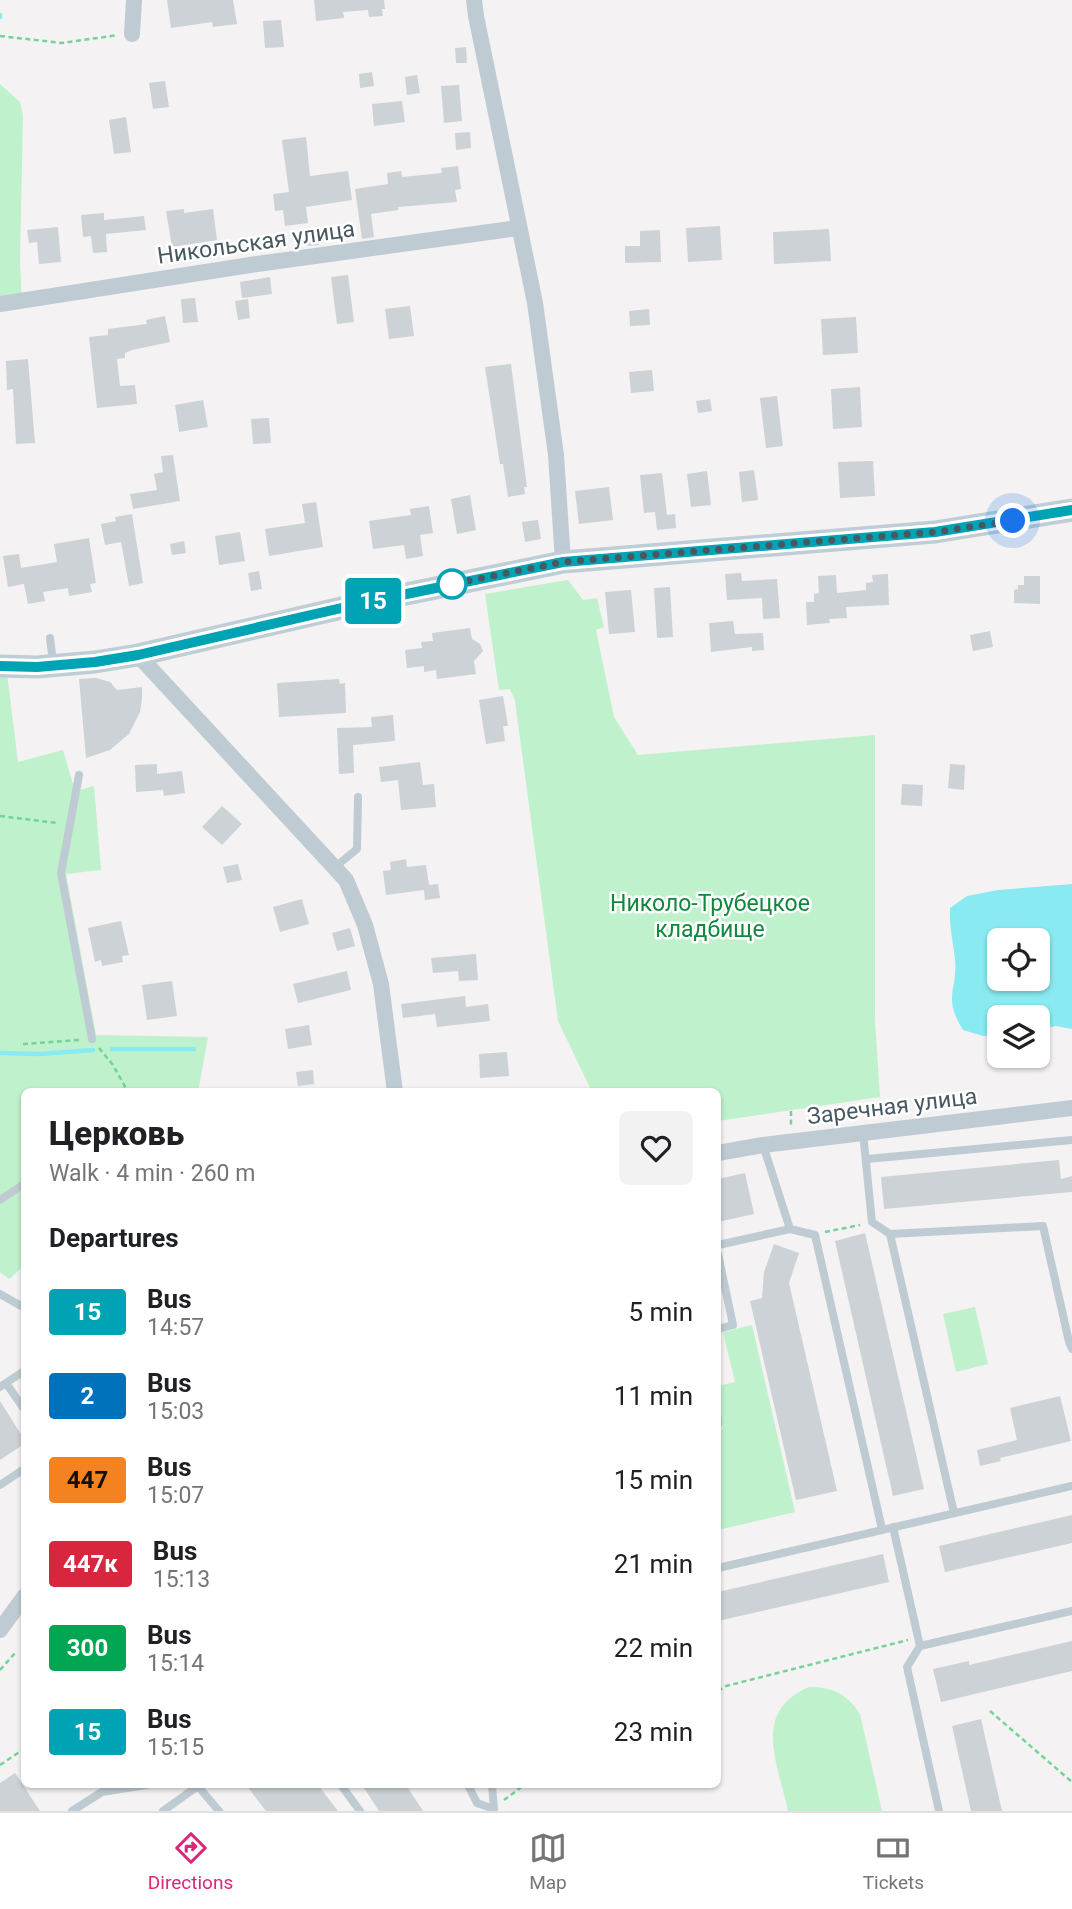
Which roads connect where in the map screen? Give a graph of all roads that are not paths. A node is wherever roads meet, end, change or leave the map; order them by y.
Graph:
1 (134, 0) edge
2 (474, 0) edge
3 (132, 34) road end
4 (518, 228) junction
5 (0, 304) edge
6 (1072, 510) edge
7 (563, 562) junction
8 (50, 638) dead end
9 (138, 655) junction
10 (54, 665) junction
11 (0, 666) edge
12 (79, 775) dead end
13 (358, 797) dead end
14 (334, 868) junction
15 (92, 1039) road end
16 (394, 1088) edge
17 (1072, 1108) edge
18 (863, 1133) junction
19 (1072, 1140) edge
20 (764, 1145) junction
21 (721, 1152) edge
22 (867, 1159) junction
23 (21, 1186) edge
24 (0, 1200) edge
25 (790, 1229) junction
26 (890, 1234) junction
27 (721, 1244) edge
28 (721, 1268) edge
29 (0, 1294) edge
30 (21, 1306) edge
31 (721, 1328) edge
32 (1072, 1349) edge
33 (21, 1374) edge
34 (3, 1385) edge
35 (21, 1406) edge
36 (21, 1471) edge
37 (0, 1485) edge
38 (1072, 1486) edge
39 (954, 1513) junction
40 (893, 1527) junction
41 (882, 1529) junction
42 (721, 1566) edge
43 (21, 1601) edge
44 (1072, 1611) edge
45 (2, 1623) edge
46 (919, 1642) junction
47 (127, 1788) edge
48 (193, 1788) edge
49 (200, 1788) edge
50 (343, 1788) edge
51 (470, 1788) edge
52 (492, 1788) edge
53 (493, 1810) edge
54 (72, 1811) edge
55 (163, 1811) edge
56 (219, 1811) edge
57 (360, 1811) edge
58 (939, 1811) edge

1 - 3 street
2 - 4 street
4 - 5 street, Никольская улица
4 - 7 street
6 - 7 main road
7 - 9 main road
8 - 10 lane
9 - 10 main road
9 - 14 street
10 - 11 main road
12 - 15 lane
13 - 14 lane
14 - 16 street
17 - 18 street, Заречная улица
18 - 20 street, Заречная улица
18 - 22 lane
19 - 22 lane
20 - 21 street, Заречная улица
20 - 25 lane
22 - 26 lane
23 - 24 lane
25 - 27 lane
25 - 41 lane
26 - 32 lane
26 - 39 lane
28 - 31 lane
29 - 30 lane
33 - 34 lane
34 - 35 lane
36 - 37 lane
38 - 39 lane
39 - 40 lane
40 - 41 lane
40 - 46 lane
41 - 42 lane
43 - 45 street
44 - 46 lane
46 - 58 lane
47 - 54 lane
48 - 55 lane
49 - 56 lane
50 - 57 lane
51 - 53 lane
52 - 53 lane

